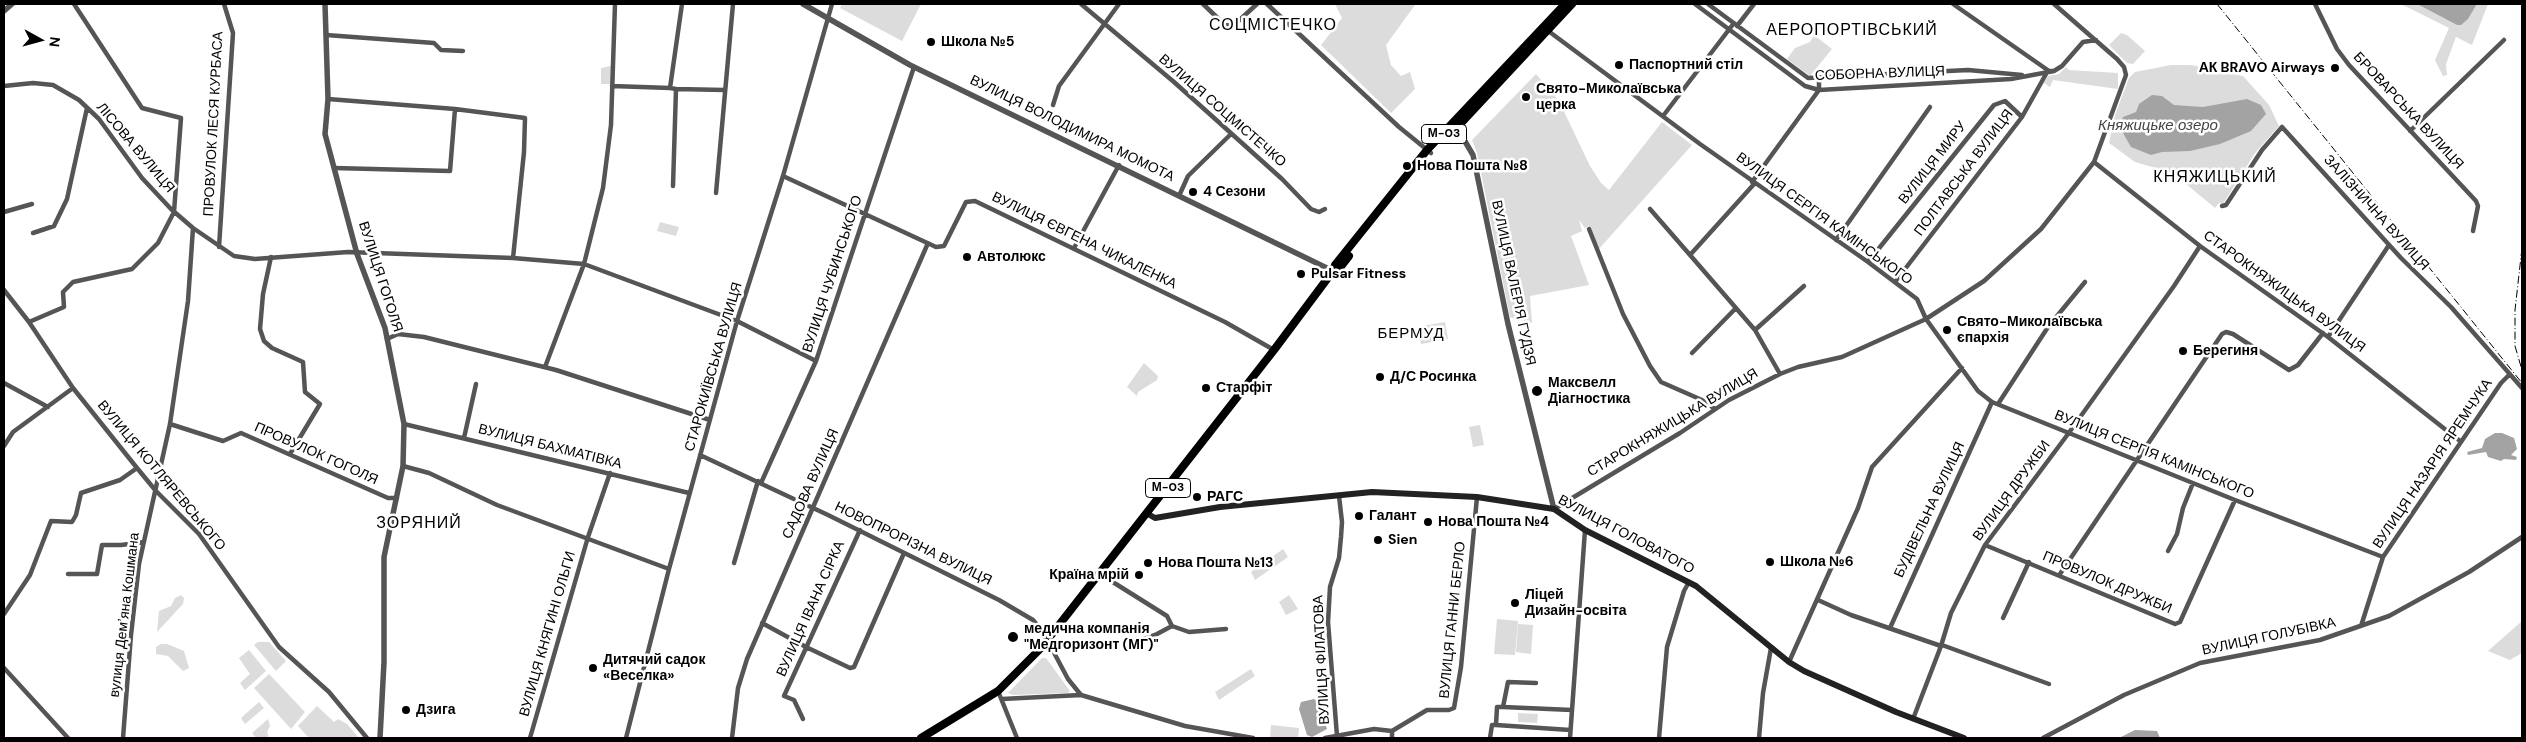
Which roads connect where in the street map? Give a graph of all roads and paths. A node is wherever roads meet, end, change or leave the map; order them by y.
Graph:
1 (12, 4) edge
2 (74, 4) edge
3 (224, 4) edge
4 (325, 4) edge
5 (615, 4) edge
6 (682, 4) edge
7 (733, 4) edge
8 (803, 4) edge
9 (832, 4) edge
10 (1081, 4) edge
11 (1119, 4) edge
12 (1203, 4) edge
13 (1257, 4) edge
14 (1267, 4) edge
15 (1565, 4) edge
16 (1572, 4) edge
17 (1695, 4) edge
18 (1708, 4) edge
19 (1754, 4) edge
20 (1953, 4) edge
21 (2054, 4) edge
22 (2315, 4) edge
23 (4, 11) edge
24 (828, 18) junction
25 (1102, 24) junction
26 (1736, 25) junction
27 (1545, 29) junction
28 (1729, 30) junction
29 (326, 35) junction
30 (2096, 40) junction
31 (2504, 40) dead end
32 (462, 51) dead end
33 (914, 67) junction
34 (2054, 71) junction
35 (2046, 74) junction
36 (2034, 76) junction
37 (1819, 78) junction
38 (4, 86) edge
39 (612, 86) junction
40 (670, 88) junction
41 (676, 89) junction
42 (725, 90) junction
43 (1819, 90) junction
44 (328, 99) junction
45 (1053, 105) dead end
46 (1930, 107) dead end
47 (87, 108) junction
48 (455, 109) junction
49 (1663, 116) junction
50 (2022, 117) junction
51 (1456, 126) junction
52 (2410, 131) junction
53 (1231, 134) junction
54 (1429, 152) junction
55 (2094, 162) junction
56 (1119, 165) junction
57 (334, 168) junction
58 (783, 176) junction
59 (1754, 183) junction
60 (673, 186) dead end
61 (716, 193) dead end
62 (1179, 196) junction
63 (32, 204) dead end
64 (2222, 206) dead end
65 (1325, 209) dead end
66 (1650, 209) dead end
67 (4, 212) edge
68 (174, 212) junction
69 (865, 214) junction
70 (193, 228) junction
71 (1589, 229) dead end
72 (2473, 231) dead end
73 (33, 233) dead end
74 (1836, 240) junction
75 (928, 243) junction
76 (2389, 245) junction
77 (2200, 246) junction
78 (219, 247) junction
79 (1074, 248) junction
80 (357, 254) junction
81 (1690, 255) junction
82 (271, 257) junction
83 (513, 258) junction
84 (1868, 262) junction
85 (584, 264) junction
86 (1333, 272) junction
87 (1895, 282) junction
88 (2085, 282) dead end
89 (1804, 286) dead end
90 (4, 290) edge
91 (1736, 308) junction
92 (1926, 319) junction
93 (737, 321) junction
94 (29, 322) junction
95 (1755, 330) junction
96 (2323, 333) junction
97 (2328, 337) junction
98 (387, 339) junction
99 (1274, 350) junction
100 (1692, 354) dead end
101 (816, 361) junction
102 (545, 367) junction
103 (1962, 368) junction
104 (1780, 374) junction
105 (2510, 374) junction
106 (2522, 379) edge
107 (2517, 382) junction
108 (4, 383) edge
109 (476, 384) dead end
110 (73, 388) junction
111 (2522, 388) edge
112 (1995, 403) junction
113 (48, 406) junction
114 (1715, 409) junction
115 (710, 420) junction
116 (170, 424) junction
117 (404, 424) junction
118 (2068, 434) junction
119 (464, 438) junction
120 (2460, 441) junction
121 (4, 446) edge
122 (290, 454) junction
123 (700, 455) junction
124 (2136, 460) junction
125 (403, 466) junction
126 (137, 468) junction
127 (610, 473) junction
128 (760, 482) junction
129 (2194, 483) junction
130 (156, 491) junction
131 (689, 493) junction
132 (1339, 496) junction
133 (1477, 497) junction
134 (397, 498) junction
135 (2235, 500) junction
136 (812, 508) junction
137 (1554, 508) junction
138 (1148, 514) junction
139 (860, 530) junction
140 (1585, 530) junction
141 (588, 537) junction
142 (2522, 537) edge
143 (144, 542) junction
144 (1985, 544) junction
145 (2168, 550) dead end
146 (904, 552) junction
147 (2383, 557) junction
148 (2029, 562) junction
149 (734, 563) dead end
150 (669, 569) junction
151 (68, 574) dead end
152 (1100, 574) junction
153 (2060, 574) junction
154 (1689, 582) junction
155 (1818, 600) junction
156 (4, 614) edge
157 (2003, 618) dead end
158 (762, 623) junction
159 (1172, 626) junction
160 (2361, 626) junction
161 (1890, 628) junction
162 (1226, 629) dead end
163 (1047, 641) junction
164 (1138, 641) dead end
165 (1941, 646) junction
166 (806, 647) junction
167 (1771, 648) junction
168 (1789, 662) junction
169 (4, 668) edge
170 (1536, 683) dead end
171 (2048, 684) dead end
172 (998, 691) junction
173 (1081, 695) junction
174 (1002, 699) junction
175 (1503, 707) junction
176 (1572, 710) junction
177 (803, 719) dead end
178 (1913, 719) junction
179 (1496, 726) junction
180 (1570, 730) junction
181 (1392, 731) junction
182 (1337, 736) junction
183 (68, 738) edge
184 (123, 738) edge
185 (367, 738) edge
186 (380, 738) edge
187 (530, 738) edge
188 (626, 738) edge
189 (732, 738) edge
190 (921, 738) edge
191 (1017, 738) edge
192 (1253, 738) edge
193 (1325, 738) edge
194 (1392, 738) edge
195 (1490, 738) edge
196 (1570, 738) edge
197 (1659, 738) edge
198 (1759, 738) edge
199 (1964, 738) edge
200 (2043, 738) edge

1 - 23 street
2 - 68 street
3 - 78 street, ПРОВУЛОК ЛЕСЯ КУРБАСА
4 - 29 street, ВУЛИЦЯ ГОГОЛЯ
5 - 39 street
6 - 40 street
7 - 42 street
8 - 24 street, ВУЛИЦЯ ВОЛОДИМИРА МОМОТА
9 - 24 street, СТАРОКИЇВСЬКА ВУЛИЦЯ
10 - 25 street, ВУЛИЦЯ СОЦМІСТЕЧКО
11 - 25 street
12 - 13 street
14 - 54 street
15 - 27 highway, М-03
16 - 27 highway, М-03
17 - 28 street, СОБОРНА ВУЛИЦЯ
18 - 26 street, СОБОРНА ВУЛИЦЯ
19 - 26 street
20 - 34 street
21 - 30 street, СТАРОКНЯЖИЦЬКА ВУЛИЦЯ
22 - 52 street, БРОВАРСЬКА ВУЛИЦЯ
24 - 33 street, ВУЛИЦЯ ВОЛОДИМИРА МОМОТА
24 - 58 street, СТАРОКИЇВСЬКА ВУЛИЦЯ
25 - 45 street
25 - 53 street, ВУЛИЦЯ СОЦМІСТЕЧКО
26 - 28 street
26 - 37 street, СОБОРНА ВУЛИЦЯ
27 - 49 street, ВУЛИЦЯ СЕРГІЯ КАМІНСЬКОГО
27 - 51 highway, М-03
28 - 43 street, СОБОРНА ВУЛИЦЯ
28 - 49 street
29 - 32 street
29 - 44 street, ВУЛИЦЯ ГОГОЛЯ
30 - 34 street
30 - 55 street, СТАРОКНЯЖИЦЬКА ВУЛИЦЯ
31 - 52 street
33 - 56 street, ВУЛИЦЯ ВОЛОДИМИРА МОМОТА
33 - 69 street, ВУЛИЦЯ ЧУБИНСЬКОГО
34 - 35 street, СОБОРНА ВУЛИЦЯ
35 - 36 street, СОБОРНА ВУЛИЦЯ
35 - 50 street, ПОЛТАВСЬКА ВУЛИЦЯ
36 - 37 street, СОБОРНА ВУЛИЦЯ
36 - 43 street, СОБОРНА ВУЛИЦЯ
37 - 43 street
38 - 47 street, ЛІСОВА ВУЛИЦЯ
39 - 40 street
39 - 85 street
40 - 41 street
41 - 42 street
41 - 60 street
42 - 61 street
43 - 59 street
44 - 48 street
44 - 57 street, ВУЛИЦЯ ГОГОЛЯ
46 - 74 street
47 - 68 street, ЛІСОВА ВУЛИЦЯ
47 - 73 street
48 - 57 street
48 - 83 street
49 - 59 street, ВУЛИЦЯ СЕРГІЯ КАМІНСЬКОГО
50 - 84 street, ВУЛИЦЯ МИРУ
50 - 87 street, ПОЛТАВСЬКА ВУЛИЦЯ
51 - 54 highway, М-03
51 - 137 street, ВУЛИЦЯ ВАЛЕРІЯ ГУДЗЯ
52 - 72 street, БРОВАРСЬКА ВУЛИЦЯ
53 - 62 street
53 - 65 street, ВУЛИЦЯ СОЦМІСТЕЧКО
54 - 86 highway, М-03
55 - 77 street, СТАРОКНЯЖИЦЬКА ВУЛИЦЯ
55 - 92 street, СТАРОКНЯЖИЦЬКА ВУЛИЦЯ
56 - 62 street, ВУЛИЦЯ ВОЛОДИМИРА МОМОТА
56 - 79 street
57 - 80 street, ВУЛИЦЯ ГОГОЛЯ
58 - 69 street
58 - 93 street, СТАРОКИЇВСЬКА ВУЛИЦЯ
59 - 74 street, ВУЛИЦЯ СЕРГІЯ КАМІНСЬКОГО
59 - 81 street
62 - 86 street, ВУЛИЦЯ ВОЛОДИМИРА МОМОТА
63 - 67 street
64 - 76 street, ЗАЛІЗНИЧНА ВУЛИЦЯ
66 - 81 street
68 - 70 street, ЛІСОВА ВУЛИЦЯ
68 - 94 street
69 - 75 street
69 - 101 street, ВУЛИЦЯ ЧУБИНСЬКОГО
70 - 78 street, ЛІСОВА ВУЛИЦЯ
70 - 116 street, вулиця Демʼяна Кошмана
71 - 114 street
74 - 84 street, ВУЛИЦЯ СЕРГІЯ КАМІНСЬКОГО
75 - 79 street, ВУЛИЦЯ ЄВГЕНА ЧИКАЛЕНКА
75 - 136 street, САДОВА ВУЛИЦЯ
76 - 97 street
76 - 105 street, ЗАЛІЗНИЧНА ВУЛИЦЯ
77 - 96 street, СТАРОКНЯЖИЦЬКА ВУЛИЦЯ
77 - 118 street, ВУЛИЦЯ ДРУЖБИ
78 - 82 street, ЛІСОВА ВУЛИЦЯ
79 - 99 street, ВУЛИЦЯ ЄВГЕНА ЧИКАЛЕНКА
80 - 82 street, ЛІСОВА ВУЛИЦЯ
80 - 83 street, ЛІСОВА ВУЛИЦЯ
80 - 98 street, ВУЛИЦЯ ГОГОЛЯ
81 - 91 street
82 - 122 street
83 - 85 street, ЛІСОВА ВУЛИЦЯ
84 - 87 street, ВУЛИЦЯ СЕРГІЯ КАМІНСЬКОГО
85 - 93 street, ЛІСОВА ВУЛИЦЯ
85 - 102 street
86 - 99 highway, М-03
87 - 92 street, ВУЛИЦЯ СЕРГІЯ КАМІНСЬКОГО
88 - 112 street, БУДІВЕЛЬНА ВУЛИЦЯ
89 - 95 street
90 - 94 street, ВУЛИЦЯ КОТЛЯРЕВСЬКОГО
91 - 95 street
91 - 100 street
92 - 103 street, ВУЛИЦЯ СЕРГІЯ КАМІНСЬКОГО
92 - 104 street, СТАРОКНЯЖИЦЬКА ВУЛИЦЯ
93 - 101 street, ЛІСОВА ВУЛИЦЯ
93 - 115 street, СТАРОКИЇВСЬКА ВУЛИЦЯ
94 - 110 street, ВУЛИЦЯ КОТЛЯРЕВСЬКОГО
95 - 104 street
96 - 97 street, СТАРОКНЯЖИЦЬКА ВУЛИЦЯ
96 - 124 street
97 - 120 street, СТАРОКНЯЖИЦЬКА ВУЛИЦЯ
98 - 102 street
98 - 117 street, ВУЛИЦЯ ГОГОЛЯ
99 - 138 highway, М-03
101 - 128 street, ВУЛИЦЯ ЧУБИНСЬКОГО
102 - 115 street
103 - 112 street, ВУЛИЦЯ СЕРГІЯ КАМІНСЬКОГО
103 - 155 street
104 - 114 street, СТАРОКНЯЖИЦЬКА ВУЛИЦЯ
105 - 107 street, ЗАЛІЗНИЧНА ВУЛИЦЯ
105 - 120 street, ВУЛИЦЯ НАЗАРІЯ ЯРЕМЧУКА
106 - 107 street
107 - 111 street, ЗАЛІЗНИЧНА ВУЛИЦЯ
108 - 113 street
109 - 119 street
110 - 113 street
110 - 126 street, ВУЛИЦЯ КОТЛЯРЕВСЬКОГО
112 - 118 street, ВУЛИЦЯ СЕРГІЯ КАМІНСЬКОГО
112 - 161 street, БУДІВЕЛЬНА ВУЛИЦЯ
113 - 121 street
114 - 137 street, СТАРОКНЯЖИЦЬКА ВУЛИЦЯ
115 - 123 street, СТАРОКИЇВСЬКА ВУЛИЦЯ
116 - 122 street, ПРОВУЛОК ГОГОЛЯ
116 - 130 street, вулиця Демʼяна Кошмана
117 - 119 street, ВУЛИЦЯ БАХМАТІВКА
117 - 125 street, ВУЛИЦЯ ГОГОЛЯ
118 - 124 street, ВУЛИЦЯ СЕРГІЯ КАМІНСЬКОГО
118 - 144 street, ВУЛИЦЯ ДРУЖБИ
119 - 127 street, ВУЛИЦЯ БАХМАТІВКА
120 - 147 street, ВУЛИЦЯ НАЗАРІЯ ЯРЕМЧУКА
122 - 134 street, ПРОВУЛОК ГОГОЛЯ
123 - 128 street, НОВОПРОРІЗНА ВУЛИЦЯ
123 - 131 street, СТАРОКИЇВСЬКА ВУЛИЦЯ
124 - 129 street, ВУЛИЦЯ СЕРГІЯ КАМІНСЬКОГО
124 - 153 street
125 - 134 street, ВУЛИЦЯ ГОГОЛЯ
125 - 141 street, ВУЛИЦЯ КНЯГИНІ ОЛЬГИ
126 - 130 street, ВУЛИЦЯ КОТЛЯРЕВСЬКОГО
126 - 156 street
127 - 131 street, ВУЛИЦЯ БАХМАТІВКА
127 - 141 street
128 - 136 street, НОВОПРОРІЗНА ВУЛИЦЯ
128 - 149 street
129 - 135 street, ВУЛИЦЯ СЕРГІЯ КАМІНСЬКОГО
129 - 145 street
130 - 143 street, вулиця Демʼяна Кошмана
130 - 185 street, ВУЛИЦЯ КОТЛЯРЕВСЬКОГО
131 - 150 street, СТАРОКИЇВСЬКА ВУЛИЦЯ
132 - 133 main road, ВУЛИЦЯ ГОЛОВАТОГО
132 - 138 main road, ВУЛИЦЯ ГОЛОВАТОГО
132 - 182 street, ВУЛИЦЯ ФІЛАТОВА
133 - 137 main road, ВУЛИЦЯ ГОЛОВАТОГО
133 - 181 street, ВУЛИЦЯ ГАННИ БЕРЛО
134 - 186 street, ВУЛИЦЯ ГОГОЛЯ
135 - 147 street, ВУЛИЦЯ СЕРГІЯ КАМІНСЬКОГО
135 - 153 street, ПРОВУЛОК ДРУЖБИ
136 - 139 street, НОВОПРОРІЗНА ВУЛИЦЯ
136 - 158 street, САДОВА ВУЛИЦЯ
137 - 140 main road, ВУЛИЦЯ ГОЛОВАТОГО
138 - 152 highway, М-03
139 - 146 street, НОВОПРОРІЗНА ВУЛИЦЯ
139 - 166 street, ВУЛИЦЯ ІВАНА СІРКА
140 - 154 main road, ВУЛИЦЯ ГОЛОВАТОГО
140 - 176 street
141 - 150 street, ВУЛИЦЯ КНЯГИНІ ОЛЬГИ
141 - 187 street, ВУЛИЦЯ КНЯГИНІ ОЛЬГИ
142 - 160 street, ВУЛИЦЯ ГОЛУБІВКА
143 - 151 street
143 - 184 street, вулиця Демʼяна Кошмана
144 - 148 street, ПРОВУЛОК ДРУЖБИ
144 - 165 street, ВУЛИЦЯ ДРУЖБИ
146 - 163 street, НОВОПРОРІЗНА ВУЛИЦЯ
146 - 166 street
147 - 160 street, ВУЛИЦЯ НАЗАРІЯ ЯРЕМЧУКА
148 - 153 street, ПРОВУЛОК ДРУЖБИ
148 - 157 street
150 - 188 street, СТАРОКИЇВСЬКА ВУЛИЦЯ
152 - 159 street
152 - 163 highway, М-03
154 - 167 main road, ВУЛИЦЯ ГОЛОВАТОГО
154 - 197 street
155 - 161 street
155 - 168 street
158 - 166 street
158 - 189 street, САДОВА ВУЛИЦЯ
159 - 162 street
159 - 164 street
160 - 200 street, ВУЛИЦЯ ГОЛУБІВКА
161 - 165 street
163 - 172 highway, М-03
163 - 173 street, НОВОПРОРІЗНА ВУЛИЦЯ
165 - 171 street
165 - 178 street, ВУЛИЦЯ ДРУЖБИ
166 - 177 street, ВУЛИЦЯ ІВАНА СІРКА
167 - 168 main road, ВУЛИЦЯ ГОЛОВАТОГО
167 - 198 street
168 - 178 main road, ВУЛИЦЯ ГОЛОВАТОГО
169 - 183 street
170 - 175 street
172 - 174 street
172 - 190 highway, М-03
173 - 174 street
173 - 192 street
174 - 191 street
175 - 176 street
175 - 179 street
176 - 180 street
178 - 199 main road, ВУЛИЦЯ ГОЛОВАТОГО
179 - 180 street
179 - 195 street
180 - 196 street
181 - 182 street
181 - 194 street
182 - 193 street

